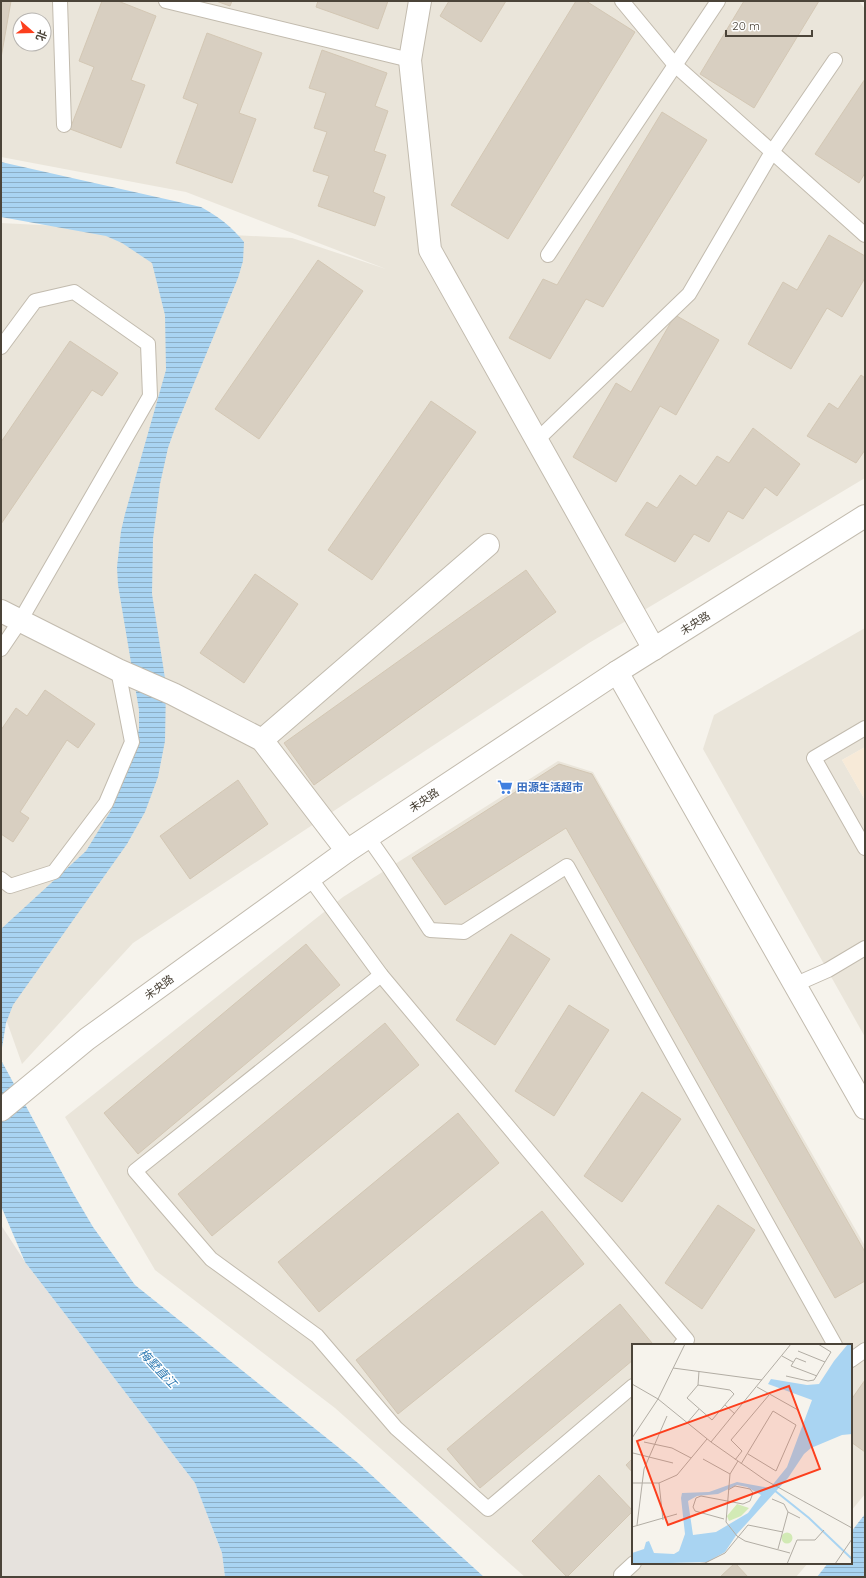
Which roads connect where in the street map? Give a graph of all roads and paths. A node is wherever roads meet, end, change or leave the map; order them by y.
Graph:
1 (60, 1) edge
2 (166, 1) edge
3 (420, 1) edge
4 (622, 1) edge
5 (718, 1) edge
6 (410, 60) junction
7 (835, 60) dead end
8 (675, 65) junction
9 (64, 125) dead end
10 (772, 152) junction
11 (865, 236) edge
12 (548, 255) dead end
13 (1, 346) edge
14 (537, 440) junction
15 (865, 516) edge
16 (488, 545) dead end
17 (1, 611) edge
18 (20, 621) junction
19 (1, 649) edge
20 (654, 649) junction
21 (124, 672) junction
22 (617, 672) junction
23 (865, 728) edge
24 (262, 740) junction
25 (368, 837) junction
26 (865, 848) edge
27 (346, 851) junction
28 (310, 878) junction
29 (1, 879) edge
30 (865, 948) edge
31 (381, 975) junction
32 (794, 985) junction
33 (865, 1108) edge
34 (1, 1110) edge
35 (683, 1344) edge
36 (834, 1344) edge
37 (865, 1350) edge
38 (852, 1359) edge
39 (632, 1387) edge
40 (633, 1564) edge
41 (621, 1575) dead end

1 - 9 lane
2 - 6 lane
3 - 6 street
4 - 8 lane
5 - 8 lane
6 - 14 street
7 - 10 lane
8 - 10 lane
8 - 12 lane
10 - 11 lane
10 - 14 lane
13 - 18 lane
14 - 20 street
15 - 20 street, 未央路
16 - 24 street
17 - 18 street
18 - 19 lane
18 - 21 street
20 - 22 street, 未央路
21 - 24 street
21 - 29 lane
22 - 25 street, 未央路
22 - 32 street
23 - 26 lane
24 - 27 street
25 - 27 street, 未央路
25 - 36 lane
27 - 28 street, 未央路
28 - 31 lane
28 - 34 street, 未央路
30 - 32 lane
31 - 35 lane
31 - 39 lane
32 - 33 street
37 - 38 lane
40 - 41 lane

